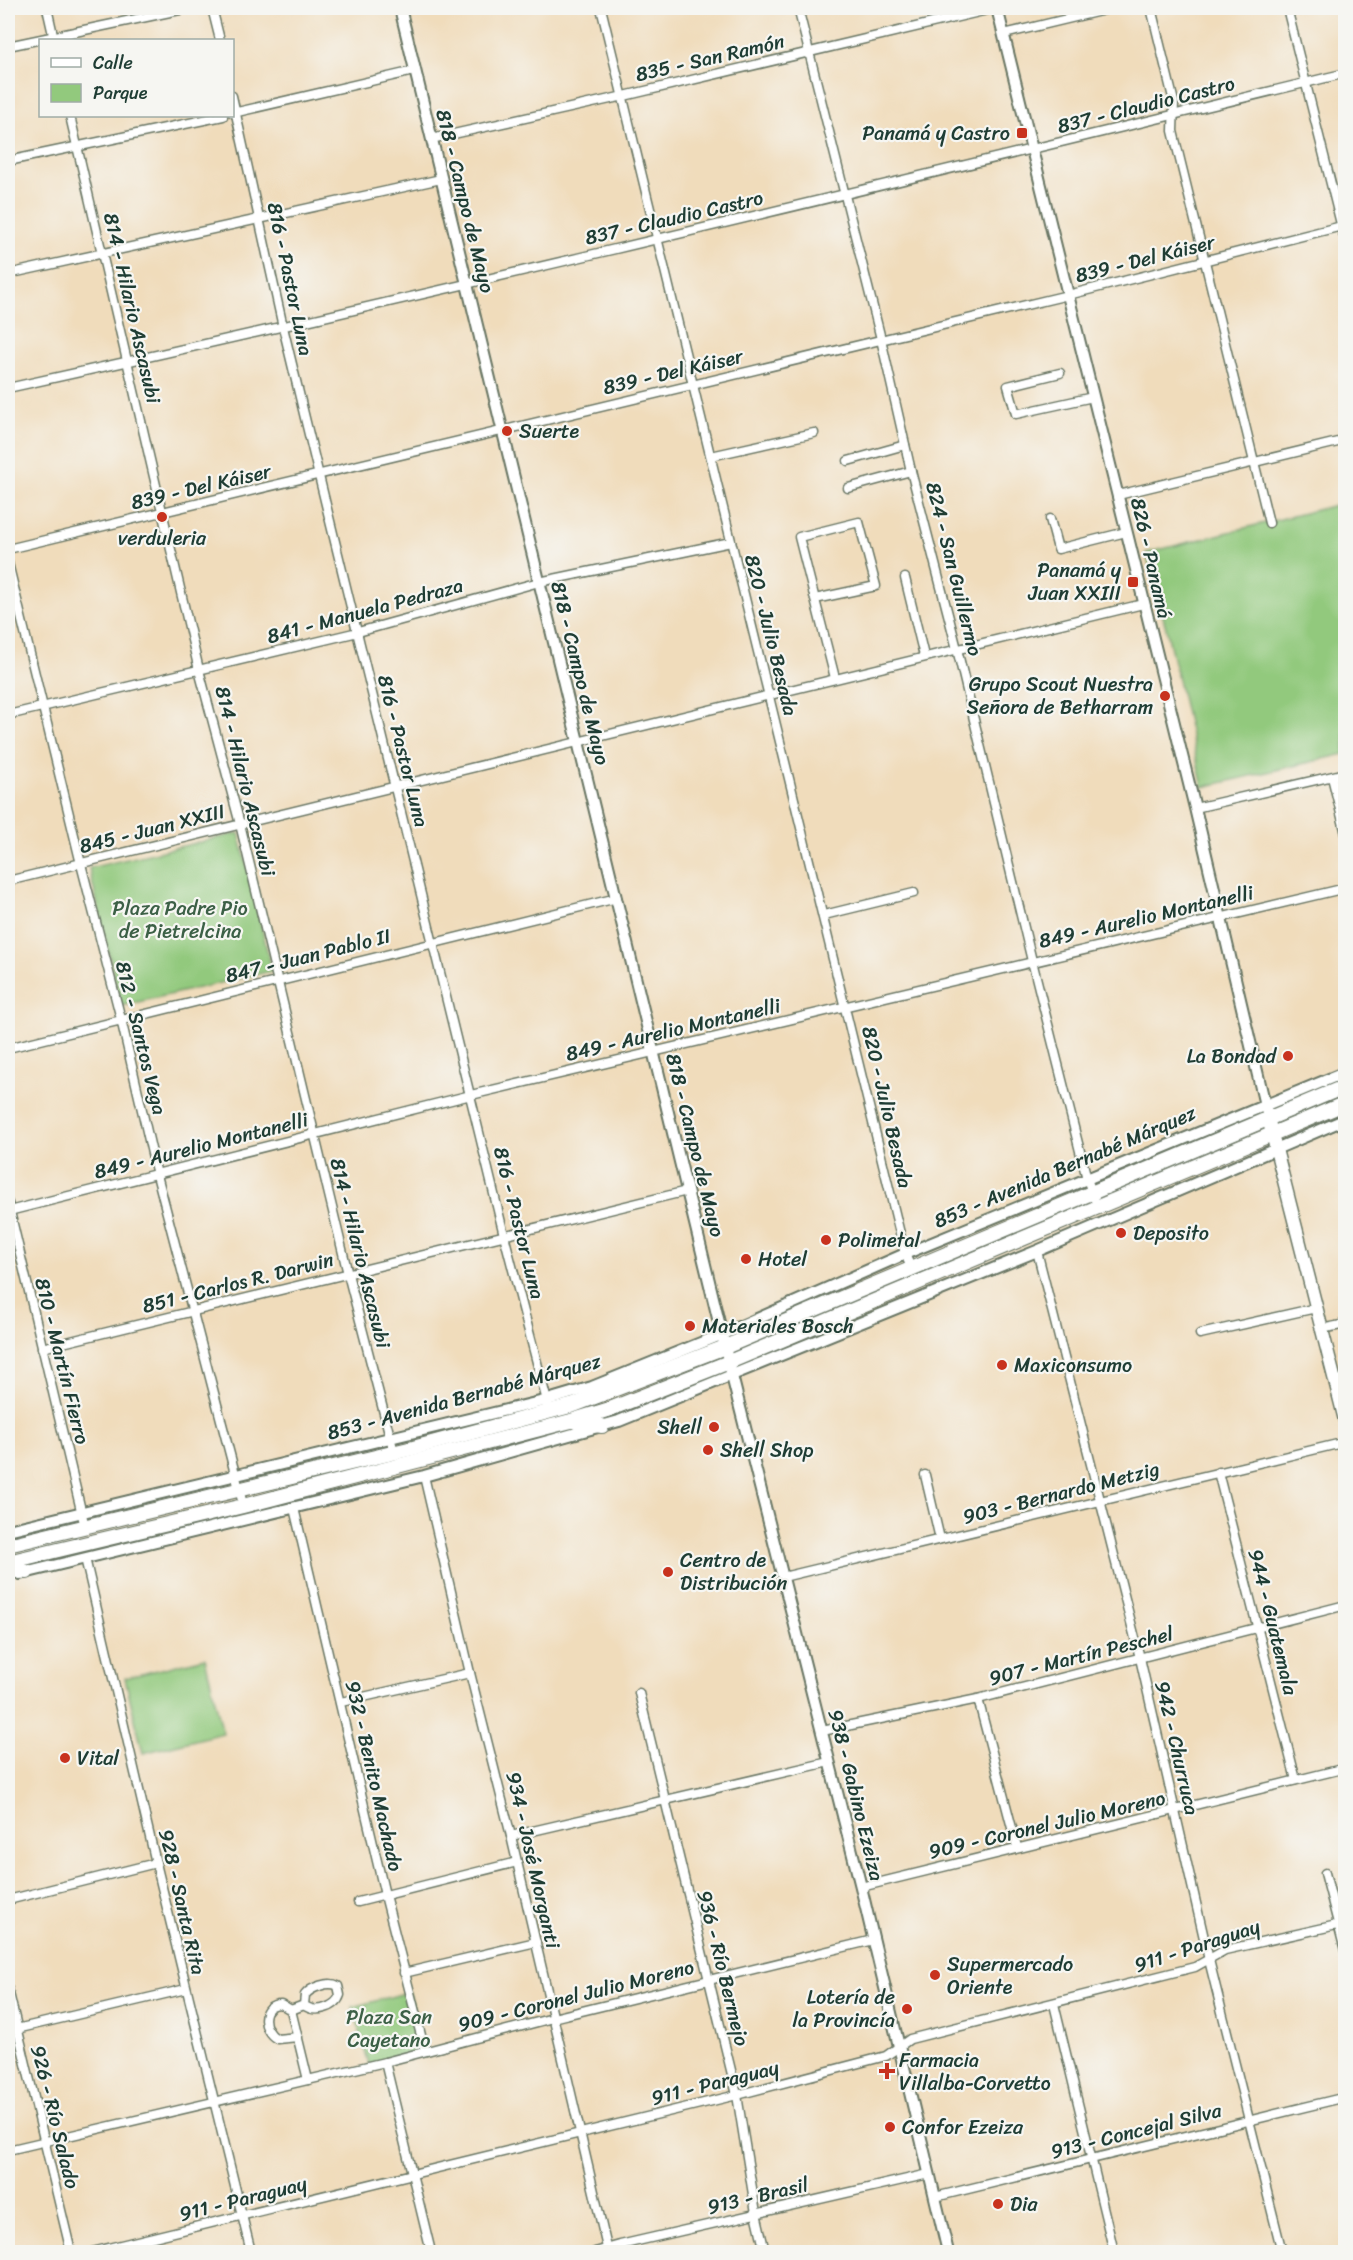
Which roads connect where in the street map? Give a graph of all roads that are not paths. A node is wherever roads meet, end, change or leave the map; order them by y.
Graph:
1 (47, 8) edge
2 (189, 8) edge
3 (212, 8) edge
4 (400, 8) edge
5 (601, 8) edge
6 (798, 8) edge
7 (996, 8) edge
8 (1113, 8) edge
9 (1152, 8) edge
10 (1287, 8) edge
11 (1004, 34) junction
12 (54, 38) edge
13 (220, 39) edge
14 (39, 41) edge
15 (8, 46) edge
16 (808, 52) junction
17 (414, 71) junction
18 (1346, 73) edge
19 (1306, 83) junction
20 (624, 96) junction
21 (234, 113) edge
22 (1174, 115) junction
23 (70, 117) edge
24 (218, 117) edge
25 (431, 139) junction
26 (76, 146) junction
27 (1033, 150) junction
28 (8, 161) edge
29 (441, 179) junction
30 (845, 196) junction
31 (261, 220) junction
32 (1343, 226) edge
33 (658, 238) junction
34 (1346, 244) edge
35 (103, 254) junction
36 (1204, 261) junction
37 (8, 274) edge
38 (466, 285) junction
39 (1068, 295) junction
40 (283, 327) junction
41 (881, 339) junction
42 (127, 362) junction
43 (1060, 373) dead end
44 (693, 384) junction
45 (8, 388) edge
46 (1093, 397) junction
47 (502, 430) junction
48 (814, 433) dead end
49 (1346, 440) edge
50 (905, 445) junction
51 (711, 456) junction
52 (848, 461) dead end
53 (1253, 461) junction
54 (911, 471) junction
55 (319, 476) junction
56 (848, 488) dead end
57 (1118, 495) junction
58 (163, 513) junction
59 (1050, 519) dead end
60 (1269, 523) dead end
61 (1126, 532) junction
62 (731, 542) junction
63 (8, 549) edge
64 (8, 563) edge
65 (905, 578) dead end
66 (539, 582) junction
67 (815, 600) junction
68 (1143, 604) junction
69 (358, 632) junction
70 (957, 649) junction
71 (924, 656) junction
72 (199, 670) junction
73 (835, 678) junction
74 (769, 695) junction
75 (43, 707) junction
76 (8, 715) edge
77 (578, 743) junction
78 (1346, 773) edge
79 (1332, 777) junction
80 (395, 788) junction
81 (1195, 808) junction
82 (240, 824) junction
83 (1346, 834) edge
84 (81, 864) junction
85 (8, 881) edge
86 (1346, 888) edge
87 (914, 893) dead end
88 (616, 898) junction
89 (824, 915) junction
90 (1221, 917) junction
91 (434, 942) junction
92 (1032, 961) junction
93 (276, 981) junction
94 (846, 1005) junction
95 (121, 1019) junction
96 (8, 1048) edge
97 (653, 1052) junction
98 (1346, 1072) edge
99 (1346, 1086) edge
100 (471, 1095) junction
101 (1346, 1103) edge
102 (1267, 1111) junction
103 (1346, 1119) edge
104 (314, 1134) junction
105 (1275, 1140) junction
106 (157, 1175) junction
107 (1087, 1179) junction
108 (687, 1191) junction
109 (1092, 1193) junction
110 (8, 1207) edge
111 (1098, 1208) junction
112 (504, 1235) junction
113 (1037, 1251) junction
114 (905, 1254) junction
115 (912, 1270) junction
116 (348, 1274) junction
117 (1316, 1308) junction
118 (191, 1312) junction
119 (1346, 1324) edge
120 (1321, 1329) junction
121 (1200, 1334) dead end
122 (724, 1341) junction
123 (42, 1348) junction
124 (730, 1369) junction
125 (549, 1406) junction
126 (571, 1421) junction
127 (1346, 1424) edge
128 (602, 1426) junction
129 (391, 1438) junction
130 (1346, 1442) edge
131 (394, 1452) junction
132 (1218, 1472) junction
133 (925, 1475) dead end
134 (234, 1476) junction
135 (424, 1476) junction
136 (239, 1490) junction
137 (1099, 1501) junction
138 (243, 1506) junction
139 (294, 1509) junction
140 (82, 1512) junction
141 (247, 1520) junction
142 (85, 1527) junction
143 (8, 1530) edge
144 (940, 1539) junction
145 (8, 1545) edge
146 (85, 1558) junction
147 (8, 1562) edge
148 (8, 1570) edge
149 (27, 1572) junction
150 (8, 1576) edge
151 (783, 1577) junction
152 (1346, 1605) edge
153 (1256, 1627) junction
154 (1140, 1659) junction
155 (470, 1673) junction
156 (639, 1693) dead end
157 (978, 1699) junction
158 (341, 1702) junction
159 (822, 1731) junction
160 (829, 1762) junction
161 (1346, 1768) edge
162 (1296, 1780) junction
163 (666, 1802) junction
164 (1175, 1812) junction
165 (511, 1836) junction
166 (1017, 1848) junction
167 (517, 1862) junction
168 (156, 1863) junction
169 (1325, 1873) dead end
170 (861, 1887) junction
171 (385, 1895) junction
172 (8, 1900) edge
173 (358, 1902) dead end
174 (1337, 1925) junction
175 (873, 1940) junction
176 (536, 1942) junction
177 (1346, 1954) edge
178 (1209, 1960) junction
179 (404, 1973) junction
180 (710, 1980) junction
181 (8, 1989) edge
182 (186, 1989) junction
183 (1054, 2004) junction
184 (304, 2005) dead end
185 (291, 2010) junction
186 (553, 2018) junction
187 (12, 2030) edge
188 (298, 2037) junction
189 (898, 2047) junction
190 (425, 2051) junction
191 (385, 2062) junction
192 (308, 2080) junction
193 (737, 2095) junction
194 (1346, 2097) edge
195 (214, 2102) junction
196 (1251, 2120) junction
197 (581, 2133) junction
198 (44, 2141) junction
199 (8, 2150) edge
200 (1092, 2158) junction
201 (413, 2174) junction
202 (929, 2174) junction
203 (934, 2198) junction
204 (756, 2213) junction
205 (243, 2216) junction
206 (607, 2251) edge
207 (71, 2253) edge
208 (92, 2253) edge
209 (251, 2253) edge
210 (431, 2253) edge
211 (595, 2253) edge
212 (765, 2253) edge
213 (948, 2253) edge
214 (1114, 2253) edge
215 (1282, 2253) edge

1 - 12 street
2 - 12 street
3 - 13 street
4 - 17 street, 818 - Campo de Mayo
5 - 20 street, 820 - Julio Besada
6 - 16 street, 824 - San Guillermo
7 - 11 street, 826 - Panamá
7 - 16 street, 835 - San Ramón
8 - 11 street
9 - 22 street
10 - 19 street
11 - 27 street, 826 - Panamá
14 - 15 street
16 - 20 street, 835 - San Ramón
16 - 30 street, 824 - San Guillermo
17 - 21 street
17 - 25 street, 818 - Campo de Mayo
18 - 19 street, 837 - Claudio Castro
19 - 22 street, 837 - Claudio Castro
19 - 32 street
20 - 25 street, 835 - San Ramón
20 - 33 street, 820 - Julio Besada
21 - 31 street, 816 - Pastor Luna
22 - 27 street, 837 - Claudio Castro
22 - 36 street
23 - 26 street, 814 - Hilario Ascasubi
24 - 26 street
25 - 29 street, 818 - Campo de Mayo
26 - 28 street
26 - 35 street, 814 - Hilario Ascasubi
27 - 30 street, 837 - Claudio Castro
27 - 39 street, 826 - Panamá
29 - 31 street
29 - 38 street, 818 - Campo de Mayo
30 - 33 street, 837 - Claudio Castro
30 - 41 street, 824 - San Guillermo
31 - 35 street
31 - 40 street, 816 - Pastor Luna
32 - 34 street
32 - 36 street, 839 - Del Káiser
33 - 38 street, 837 - Claudio Castro
33 - 44 street, 820 - Julio Besada
35 - 37 street
35 - 42 street, 814 - Hilario Ascasubi
36 - 39 street, 839 - Del Káiser
36 - 53 street
38 - 40 street, 837 - Claudio Castro
38 - 47 street, 818 - Campo de Mayo
39 - 41 street, 839 - Del Káiser
39 - 46 street, 826 - Panamá
40 - 42 street, 837 - Claudio Castro
40 - 55 street, 816 - Pastor Luna
41 - 44 street, 839 - Del Káiser
41 - 50 street, 824 - San Guillermo
42 - 45 street, 837 - Claudio Castro
42 - 58 street, 814 - Hilario Ascasubi
43 - 46 street
44 - 47 street, 839 - Del Káiser
44 - 51 street, 820 - Julio Besada
46 - 57 street, 826 - Panamá
47 - 55 street, 839 - Del Káiser
47 - 66 street, 818 - Campo de Mayo
48 - 51 street
49 - 53 street
50 - 52 street
50 - 54 street, 824 - San Guillermo
51 - 62 street, 820 - Julio Besada
53 - 57 street
53 - 60 street
54 - 56 street
54 - 70 street, 824 - San Guillermo
55 - 58 street, 839 - Del Káiser
55 - 69 street, 816 - Pastor Luna
57 - 61 street, 826 - Panamá
58 - 63 street, 839 - Del Káiser
58 - 72 street, 814 - Hilario Ascasubi
59 - 61 street
61 - 68 street, 826 - Panamá
62 - 66 street, 841 - Manuela Pedraza
62 - 74 street, 820 - Julio Besada
64 - 75 street, 812 - Santos Vega
65 - 71 street
66 - 69 street, 841 - Manuela Pedraza
66 - 77 street, 818 - Campo de Mayo
67 - 67 street
67 - 73 street
68 - 70 street, 845 - Juan XXIII
68 - 81 street, 826 - Panamá
69 - 72 street, 841 - Manuela Pedraza
69 - 80 street, 816 - Pastor Luna
70 - 71 street, 845 - Juan XXIII
70 - 92 street, 824 - San Guillermo
71 - 73 street, 845 - Juan XXIII
72 - 75 street, 841 - Manuela Pedraza
72 - 82 street, 814 - Hilario Ascasubi
73 - 74 street, 845 - Juan XXIII
74 - 77 street, 845 - Juan XXIII
74 - 89 street, 820 - Julio Besada
75 - 76 street, 841 - Manuela Pedraza
75 - 84 street, 812 - Santos Vega
77 - 80 street, 845 - Juan XXIII
77 - 88 street, 818 - Campo de Mayo
78 - 79 street
79 - 81 street
79 - 83 street
80 - 82 street, 845 - Juan XXIII
80 - 91 street, 816 - Pastor Luna
81 - 90 street, 826 - Panamá
82 - 84 street, 845 - Juan XXIII
82 - 93 street, 814 - Hilario Ascasubi
84 - 85 street, 845 - Juan XXIII
84 - 95 street, 812 - Santos Vega
86 - 90 street, 849 - Aurelio Montanelli
87 - 89 street
88 - 91 street, 847 - Juan Pablo II
88 - 97 street, 818 - Campo de Mayo
89 - 94 street, 820 - Julio Besada
90 - 92 street, 849 - Aurelio Montanelli
90 - 102 street, 826 - Panamá
91 - 93 street, 847 - Juan Pablo II
91 - 100 street, 816 - Pastor Luna
92 - 94 street, 849 - Aurelio Montanelli
92 - 107 street, 824 - San Guillermo
93 - 95 street, 847 - Juan Pablo II
93 - 104 street, 814 - Hilario Ascasubi
94 - 97 street, 849 - Aurelio Montanelli
94 - 114 street, 820 - Julio Besada
95 - 96 street, 847 - Juan Pablo II
95 - 106 street, 812 - Santos Vega
97 - 100 street, 849 - Aurelio Montanelli
97 - 108 street, 818 - Campo de Mayo
98 - 102 street, 853 - Avenida Bernabé Márquez
99 - 102 main road, 853 - Avenida Bernabé Márquez
100 - 104 street, 849 - Aurelio Montanelli
100 - 112 street, 816 - Pastor Luna
101 - 105 main road
102 - 105 main road
102 - 107 street, 853 - Avenida Bernabé Márquez
102 - 109 main road, 853 - Avenida Bernabé Márquez
103 - 105 street
104 - 106 street, 849 - Aurelio Montanelli
104 - 116 street, 814 - Hilario Ascasubi
105 - 111 main road
105 - 113 street
105 - 117 main road
106 - 110 street, 849 - Aurelio Montanelli
106 - 118 street, 812 - Santos Vega
107 - 109 street, 824 - San Guillermo
107 - 114 street, 853 - Avenida Bernabé Márquez
108 - 112 street, 851 - Carlos R. Darwin
108 - 122 street, 818 - Campo de Mayo
109 - 111 street, 824 - San Guillermo
109 - 115 main road, 853 - Avenida Bernabé Márquez
110 - 123 street, 810 - Martín Fierro
111 - 124 main road
112 - 116 street, 851 - Carlos R. Darwin
112 - 125 street, 816 - Pastor Luna
113 - 124 street
113 - 137 street, 942 - Churruca
114 - 115 street, 820 - Julio Besada
114 - 122 street, 853 - Avenida Bernabé Márquez
115 - 122 main road, 853 - Avenida Bernabé Márquez
116 - 118 street, 851 - Carlos R. Darwin
116 - 129 street, 814 - Hilario Ascasubi
117 - 120 main road
117 - 121 street
118 - 123 street, 851 - Carlos R. Darwin
118 - 134 street, 812 - Santos Vega
119 - 120 street
120 - 127 main road
122 - 124 street, 938 - Gabino Ezeiza
122 - 125 main road, 853 - Avenida Bernabé Márquez
123 - 140 street, 810 - Martín Fierro
124 - 126 main road
124 - 128 street
124 - 151 street, 938 - Gabino Ezeiza
125 - 129 street, 853 - Avenida Bernabé Márquez
125 - 131 main road, 853 - Avenida Bernabé Márquez
126 - 128 main road
126 - 138 main road
128 - 135 street
129 - 131 street, 814 - Hilario Ascasubi
129 - 134 street, 853 - Avenida Bernabé Márquez
130 - 132 street, 903 - Bernardo Metzig
131 - 136 main road, 853 - Avenida Bernabé Márquez
132 - 137 street, 903 - Bernardo Metzig
132 - 153 street, 944 - Guatemala
133 - 144 street
134 - 136 street, 812 - Santos Vega
134 - 140 street, 853 - Avenida Bernabé Márquez
135 - 139 street
135 - 155 street, 934 - José Morganti
136 - 138 street, 812 - Santos Vega
136 - 142 main road, 853 - Avenida Bernabé Márquez
137 - 144 street, 903 - Bernardo Metzig
137 - 154 street, 942 - Churruca
138 - 141 street, 812 - Santos Vega
138 - 147 main road
139 - 141 street
139 - 158 street, 932 - Benito Machado
140 - 142 street, 810 - Martín Fierro
140 - 143 street, 853 - Avenida Bernabé Márquez
141 - 146 street
142 - 145 main road, 853 - Avenida Bernabé Márquez
144 - 151 street, 903 - Bernardo Metzig
146 - 149 street
146 - 168 street, 928 - Santa Rita
148 - 149 main road
149 - 150 street
151 - 159 street, 938 - Gabino Ezeiza
152 - 153 street, 907 - Martín Peschel
153 - 154 street, 907 - Martín Peschel
153 - 162 street, 944 - Guatemala
154 - 157 street, 907 - Martín Peschel
154 - 164 street, 942 - Churruca
155 - 158 street
155 - 165 street, 934 - José Morganti
156 - 163 street, 936 - Río Bermejo
157 - 159 street, 907 - Martín Peschel
157 - 166 street
158 - 171 street, 932 - Benito Machado
159 - 160 street, 938 - Gabino Ezeiza
160 - 163 street
160 - 170 street, 938 - Gabino Ezeiza
161 - 162 street, 909 - Coronel Julio Moreno
162 - 164 street, 909 - Coronel Julio Moreno
163 - 165 street
163 - 180 street, 936 - Río Bermejo
164 - 166 street, 909 - Coronel Julio Moreno
164 - 178 street, 942 - Churruca
165 - 167 street, 934 - José Morganti
166 - 170 street, 909 - Coronel Julio Moreno
167 - 171 street
167 - 176 street, 934 - José Morganti
168 - 172 street
168 - 182 street, 928 - Santa Rita
169 - 174 street
170 - 175 street, 938 - Gabino Ezeiza
171 - 173 street
171 - 179 street, 932 - Benito Machado
174 - 177 street
174 - 178 street, 911 - Paraguay
175 - 180 street, 909 - Coronel Julio Moreno
175 - 189 street, 938 - Gabino Ezeiza
176 - 179 street
176 - 186 street, 934 - José Morganti
178 - 183 street, 911 - Paraguay
178 - 196 street, 942 - Churruca
179 - 190 street, 932 - Benito Machado
180 - 186 street, 909 - Coronel Julio Moreno
180 - 193 street, 936 - Río Bermejo
181 - 187 street, 926 - Río Salado
182 - 187 street
182 - 195 street, 928 - Santa Rita
183 - 189 street, 911 - Paraguay
183 - 200 street
184 - 185 street
185 - 188 street
185 - 188 street
186 - 190 street, 909 - Coronel Julio Moreno
186 - 197 street, 934 - José Morganti
187 - 198 street, 926 - Río Salado
188 - 192 street
189 - 193 street, 911 - Paraguay
189 - 202 street, 938 - Gabino Ezeiza
190 - 191 street, 909 - Coronel Julio Moreno
191 - 192 street, 909 - Coronel Julio Moreno
191 - 201 street
192 - 195 street, 909 - Coronel Julio Moreno
193 - 197 street, 911 - Paraguay
193 - 204 street, 936 - Río Bermejo
194 - 196 street, 913 - Concejal Silva
195 - 198 street, 909 - Coronel Julio Moreno
195 - 205 street, 928 - Santa Rita
196 - 200 street, 913 - Concejal Silva
196 - 215 street, 942 - Churruca
197 - 201 street, 911 - Paraguay
197 - 206 street, 934 - José Morganti
198 - 199 street, 909 - Coronel Julio Moreno
198 - 207 street, 926 - Río Salado
200 - 203 street, 913 - Concejal Silva
200 - 214 street
201 - 205 street, 911 - Paraguay
201 - 210 street
202 - 203 street, 938 - Gabino Ezeiza
202 - 204 street, 913 - Brasil
203 - 213 street, 938 - Gabino Ezeiza
204 - 206 street, 913 - Brasil
204 - 212 street, 936 - Río Bermejo
205 - 208 street, 911 - Paraguay
205 - 209 street, 928 - Santa Rita
206 - 211 street, 913 - Brasil

